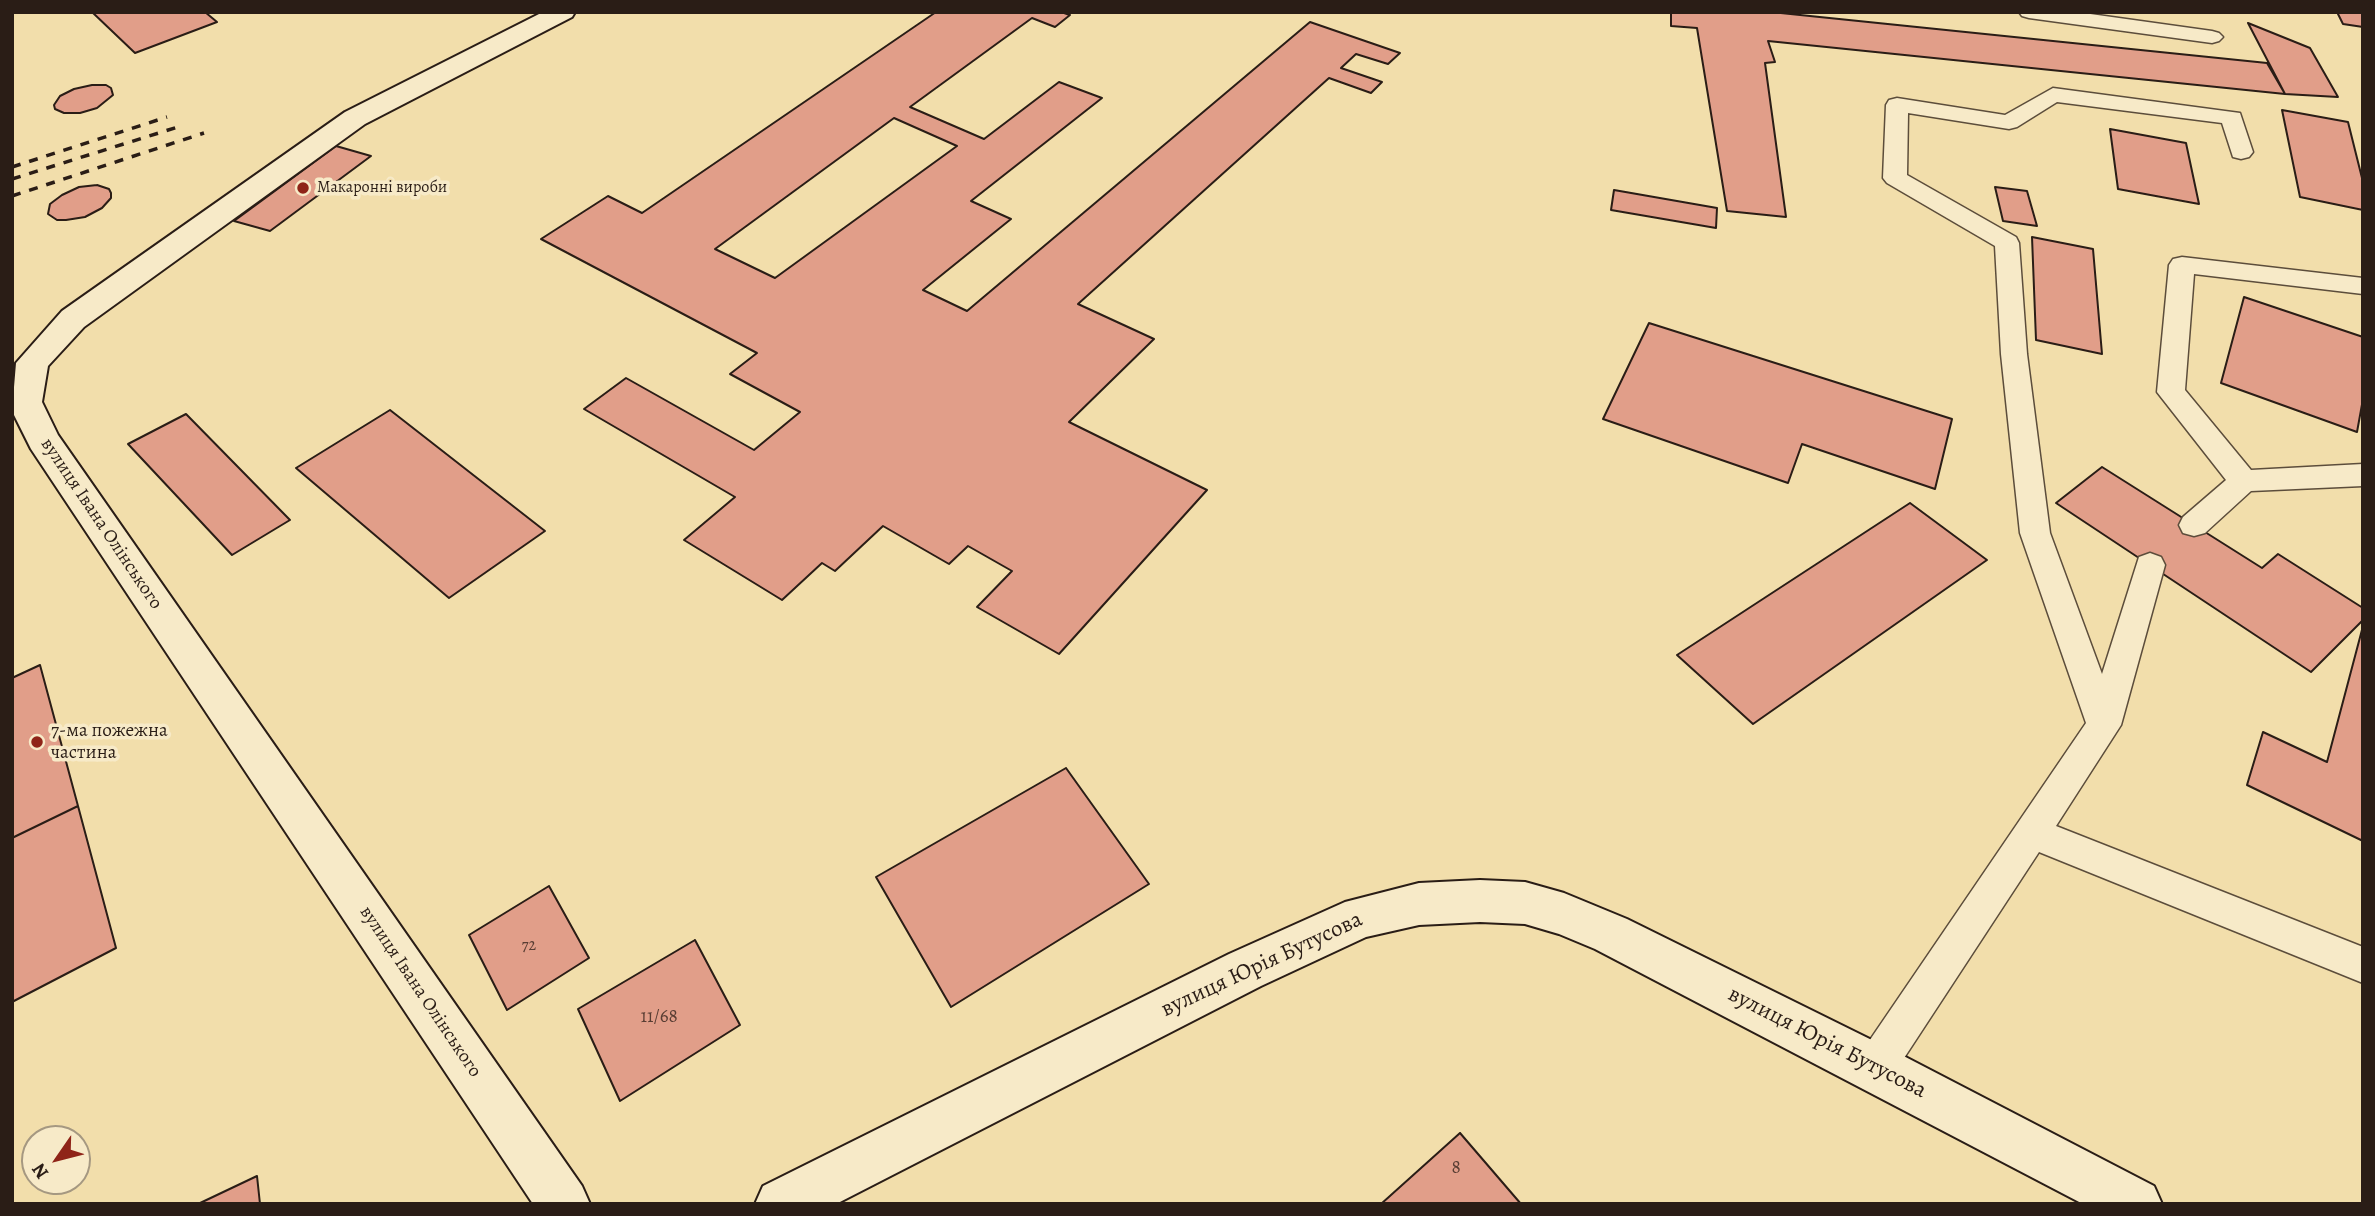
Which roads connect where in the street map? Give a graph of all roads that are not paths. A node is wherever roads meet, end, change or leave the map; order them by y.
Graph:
1 (563, 12) edge
2 (2029, 12) edge
3 (2212, 37) dead end
4 (2241, 152) dead end
5 (2363, 286) edge
6 (2363, 475) edge
7 (2244, 481) junction
8 (2194, 525) dead end
9 (2150, 565) dead end
10 (2104, 725) junction
11 (2032, 832) junction
12 (2363, 965) edge
13 (1875, 1067) junction
14 (564, 1204) edge
15 (781, 1204) edge
16 (2136, 1204) edge

1 - 14 street, вулиця Івана Олінського
2 - 3 lane
4 - 10 lane
5 - 7 lane
6 - 7 lane
7 - 8 lane
9 - 10 lane
10 - 11 lane
11 - 12 lane
11 - 13 lane
13 - 15 street, вулиця Юрія Бутусова
13 - 16 street, вулиця Юрія Бутусова

